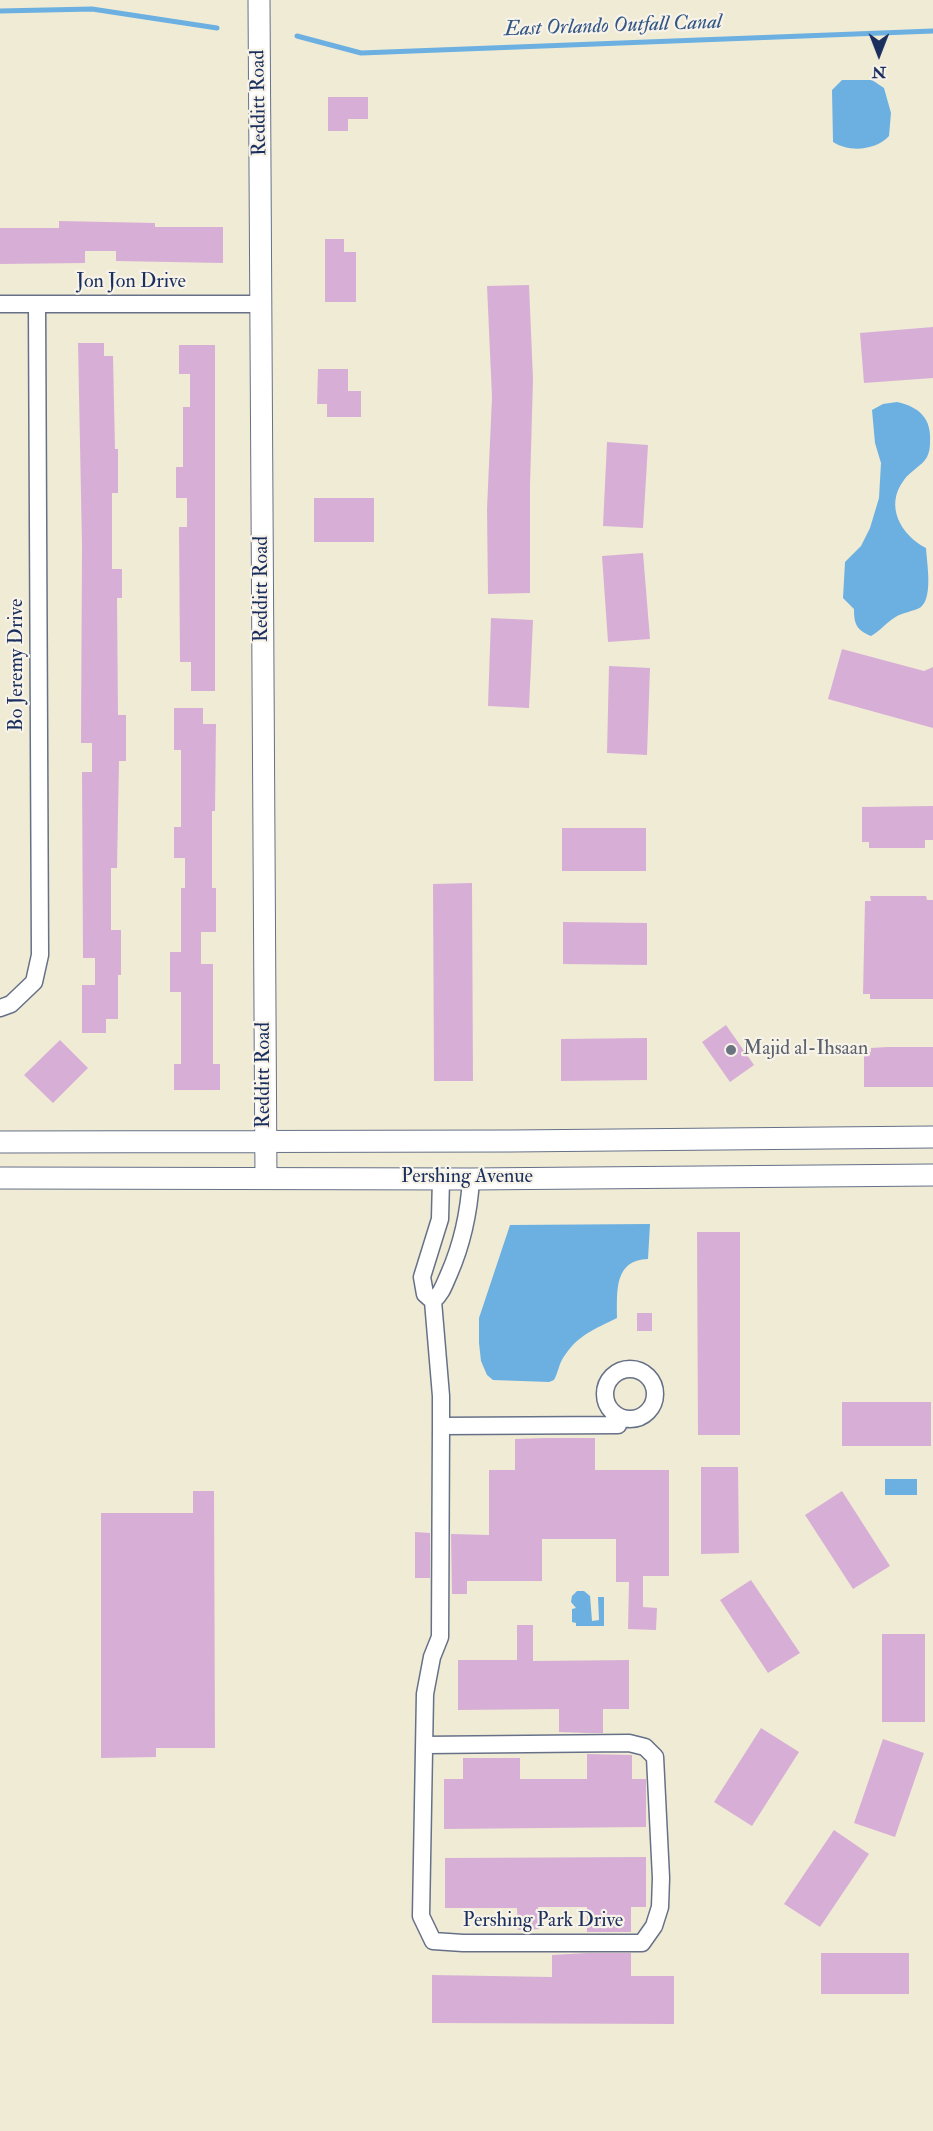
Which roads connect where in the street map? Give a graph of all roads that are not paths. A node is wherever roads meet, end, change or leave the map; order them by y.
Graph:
1 (259, 0) edge
2 (0, 304) edge
3 (37, 304) junction
4 (262, 304) junction
5 (0, 1008) edge
6 (933, 1137) edge
7 (0, 1142) edge
8 (265, 1143) junction
9 (933, 1174) edge
10 (0, 1178) edge
11 (266, 1178) junction
12 (441, 1179) junction
13 (471, 1179) junction
14 (434, 1242) junction
15 (459, 1251) junction
16 (433, 1301) junction
17 (618, 1416) dead end
18 (441, 1426) junction
19 (424, 1745) junction

1 - 4 street, Redditt Road
2 - 3 street, Jon Jon Drive
3 - 4 street, Jon Jon Drive
3 - 5 street, Bo Jeremy Drive
4 - 8 street, Redditt Road
6 - 8 street, Pershing Avenue
7 - 8 street, Pershing Avenue
8 - 11 street, Redditt Road
9 - 13 street, Pershing Avenue
10 - 11 street, Pershing Avenue
11 - 12 street, Pershing Avenue
12 - 13 street, Pershing Avenue
12 - 14 street, Pershing Park Drive
13 - 15 street
14 - 15 street
14 - 16 street, Pershing Park Drive
15 - 16 street
16 - 18 street, Pershing Park Drive
17 - 18 street
18 - 19 street, Pershing Park Drive
19 - 19 street, Pershing Park Drive

